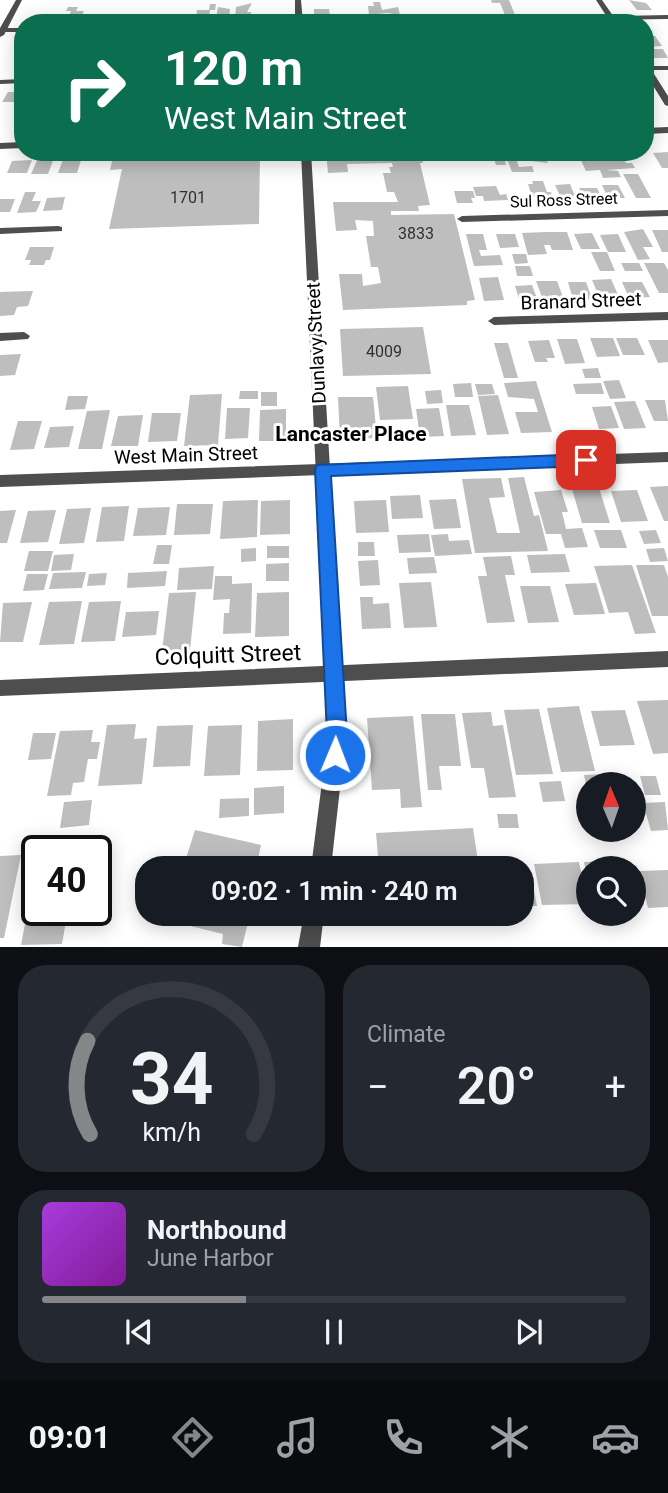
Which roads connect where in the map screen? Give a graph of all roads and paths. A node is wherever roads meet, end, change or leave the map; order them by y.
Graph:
1 (19, 0) edge
2 (1, 32) edge
3 (654, 81) edge
4 (668, 103) edge
5 (306, 161) edge
6 (668, 214) edge
7 (462, 219) dead end
8 (58, 229) dead end
9 (0, 231) edge
10 (668, 316) edge
11 (495, 321) dead end
12 (24, 336) dead end
13 (0, 337) edge
14 (668, 457) edge
15 (323, 470) junction
16 (0, 481) edge
17 (668, 659) edge
18 (333, 674) junction
19 (0, 688) edge
20 (322, 856) edge
21 (312, 926) edge
22 (309, 947) edge

1 - 2 street
3 - 4 street
5 - 15 street, Dunlavy Street
6 - 7 street, Sul Ross Street
8 - 9 street
10 - 11 street, Branard Street
12 - 13 street
14 - 15 street, West Main Street
15 - 16 street, West Main Street
15 - 18 street, Dunlavy Street
17 - 18 street, Colquitt Street
18 - 19 street, Colquitt Street
18 - 20 street, Dunlavy Street
21 - 22 street

